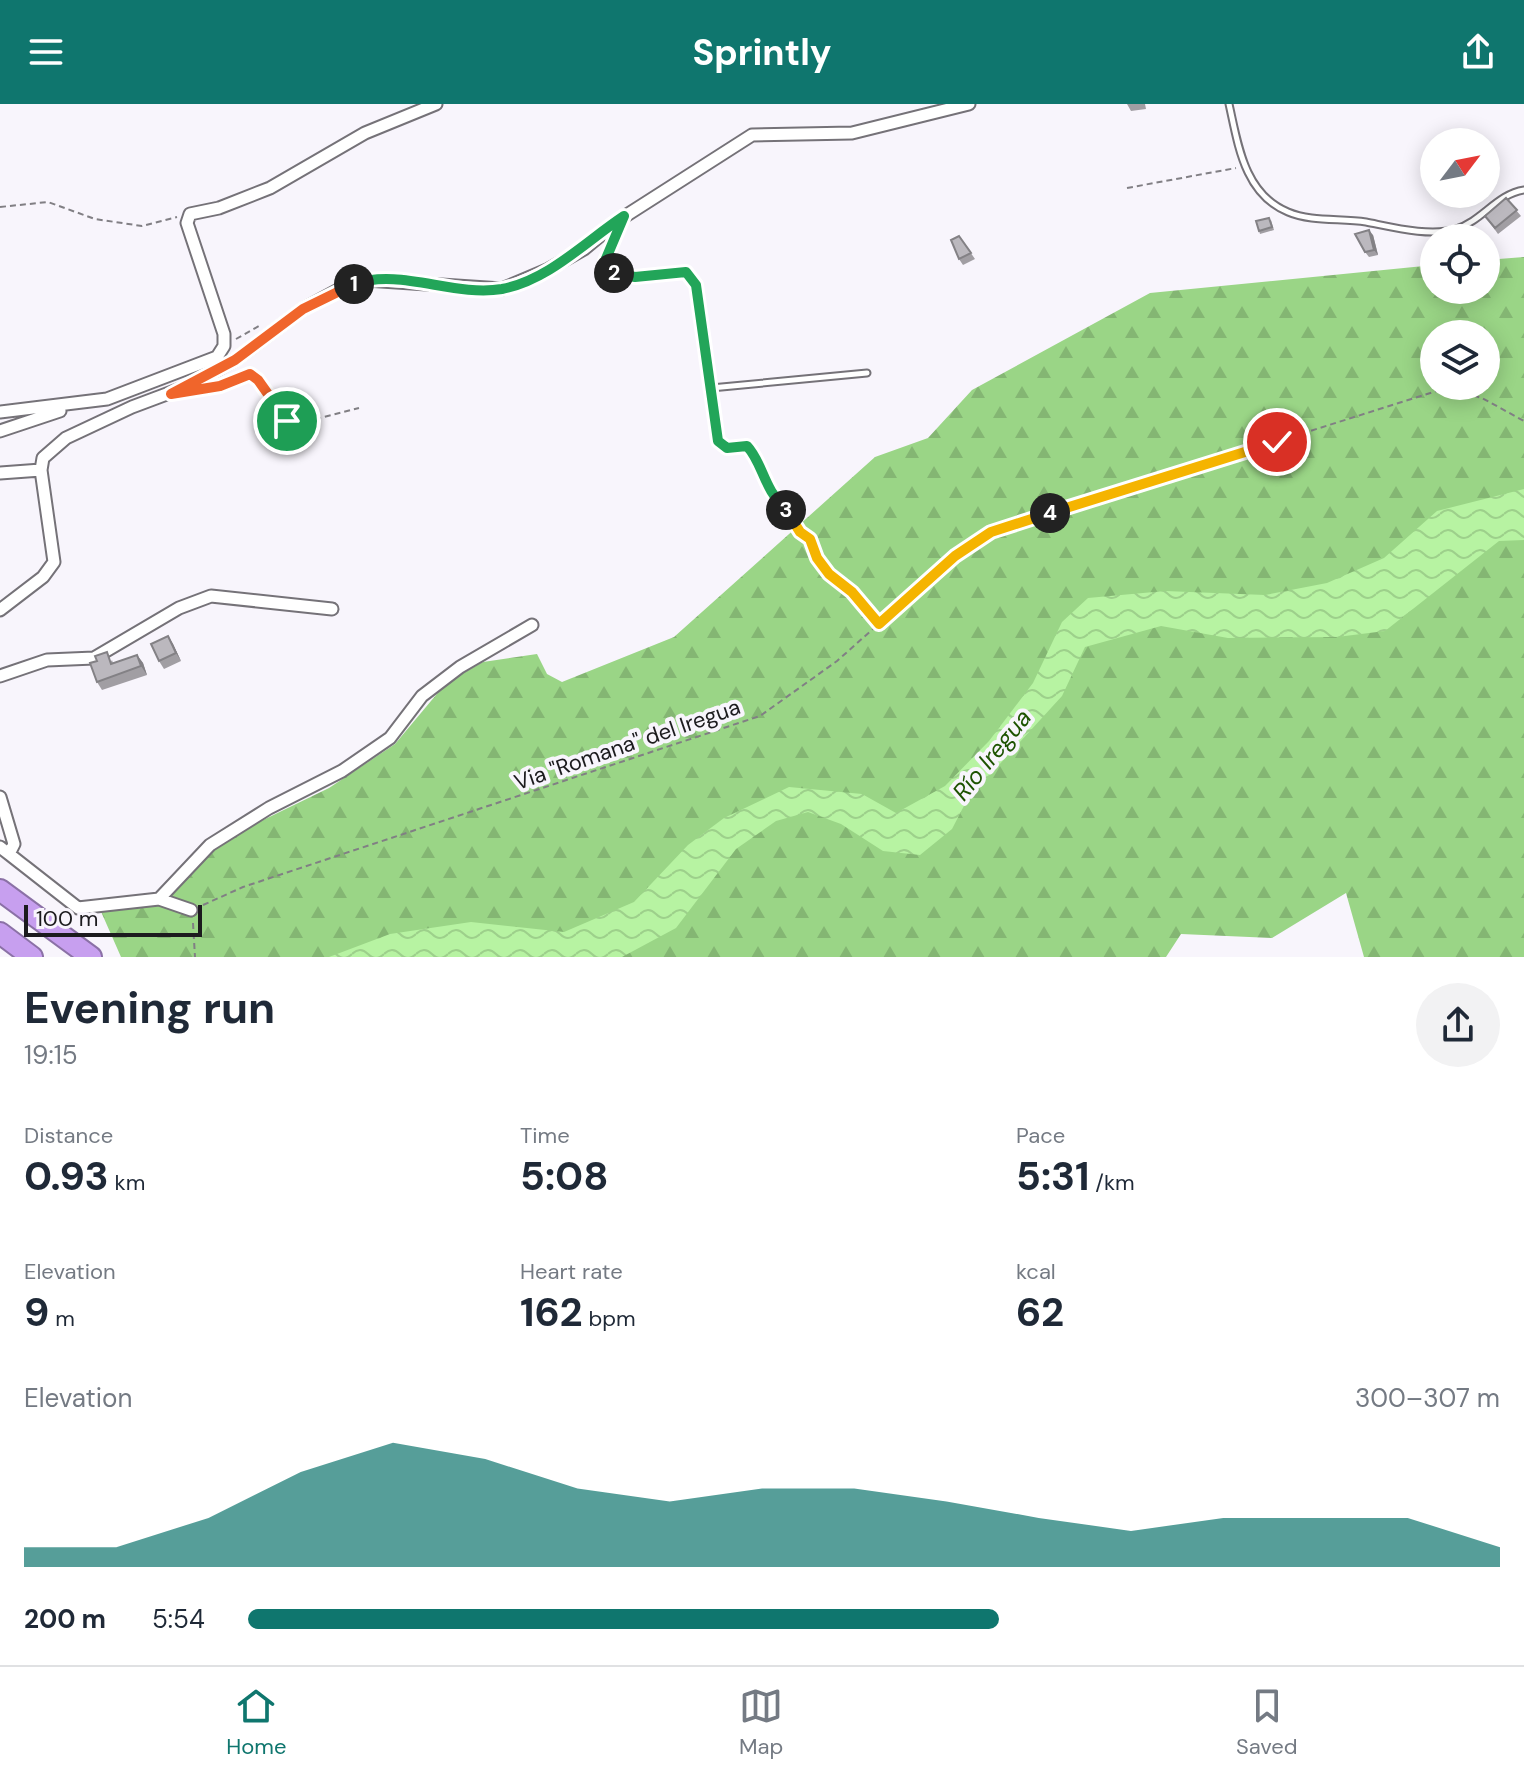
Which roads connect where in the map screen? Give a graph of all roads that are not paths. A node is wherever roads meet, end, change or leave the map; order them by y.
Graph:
1 (436, 104) edge
2 (969, 104) edge
3 (1229, 104) edge
4 (1524, 190) edge
5 (624, 216) junction
6 (867, 373) dead end
7 (711, 388) junction
8 (83, 404) junction
9 (0, 412) edge
10 (0, 431) edge
11 (715, 434) road end
12 (41, 470) junction
13 (0, 473) edge
14 (332, 609) dead end
15 (0, 610) edge
16 (532, 625) dead end
17 (0, 676) edge
18 (0, 797) edge
19 (4, 850) edge
20 (0, 890) edge
21 (159, 899) junction
22 (191, 910) road end
23 (0, 933) edge
24 (32, 957) edge
25 (91, 957) edge

1 - 8 street
2 - 5 street
3 - 4 lane
5 - 7 lane
5 - 12 street
6 - 7 lane
7 - 11 lane
8 - 9 street
8 - 10 street
12 - 13 street
12 - 15 street
14 - 17 street
16 - 21 street
18 - 19 street
19 - 21 street
20 - 25 highway
21 - 22 street
23 - 24 highway

